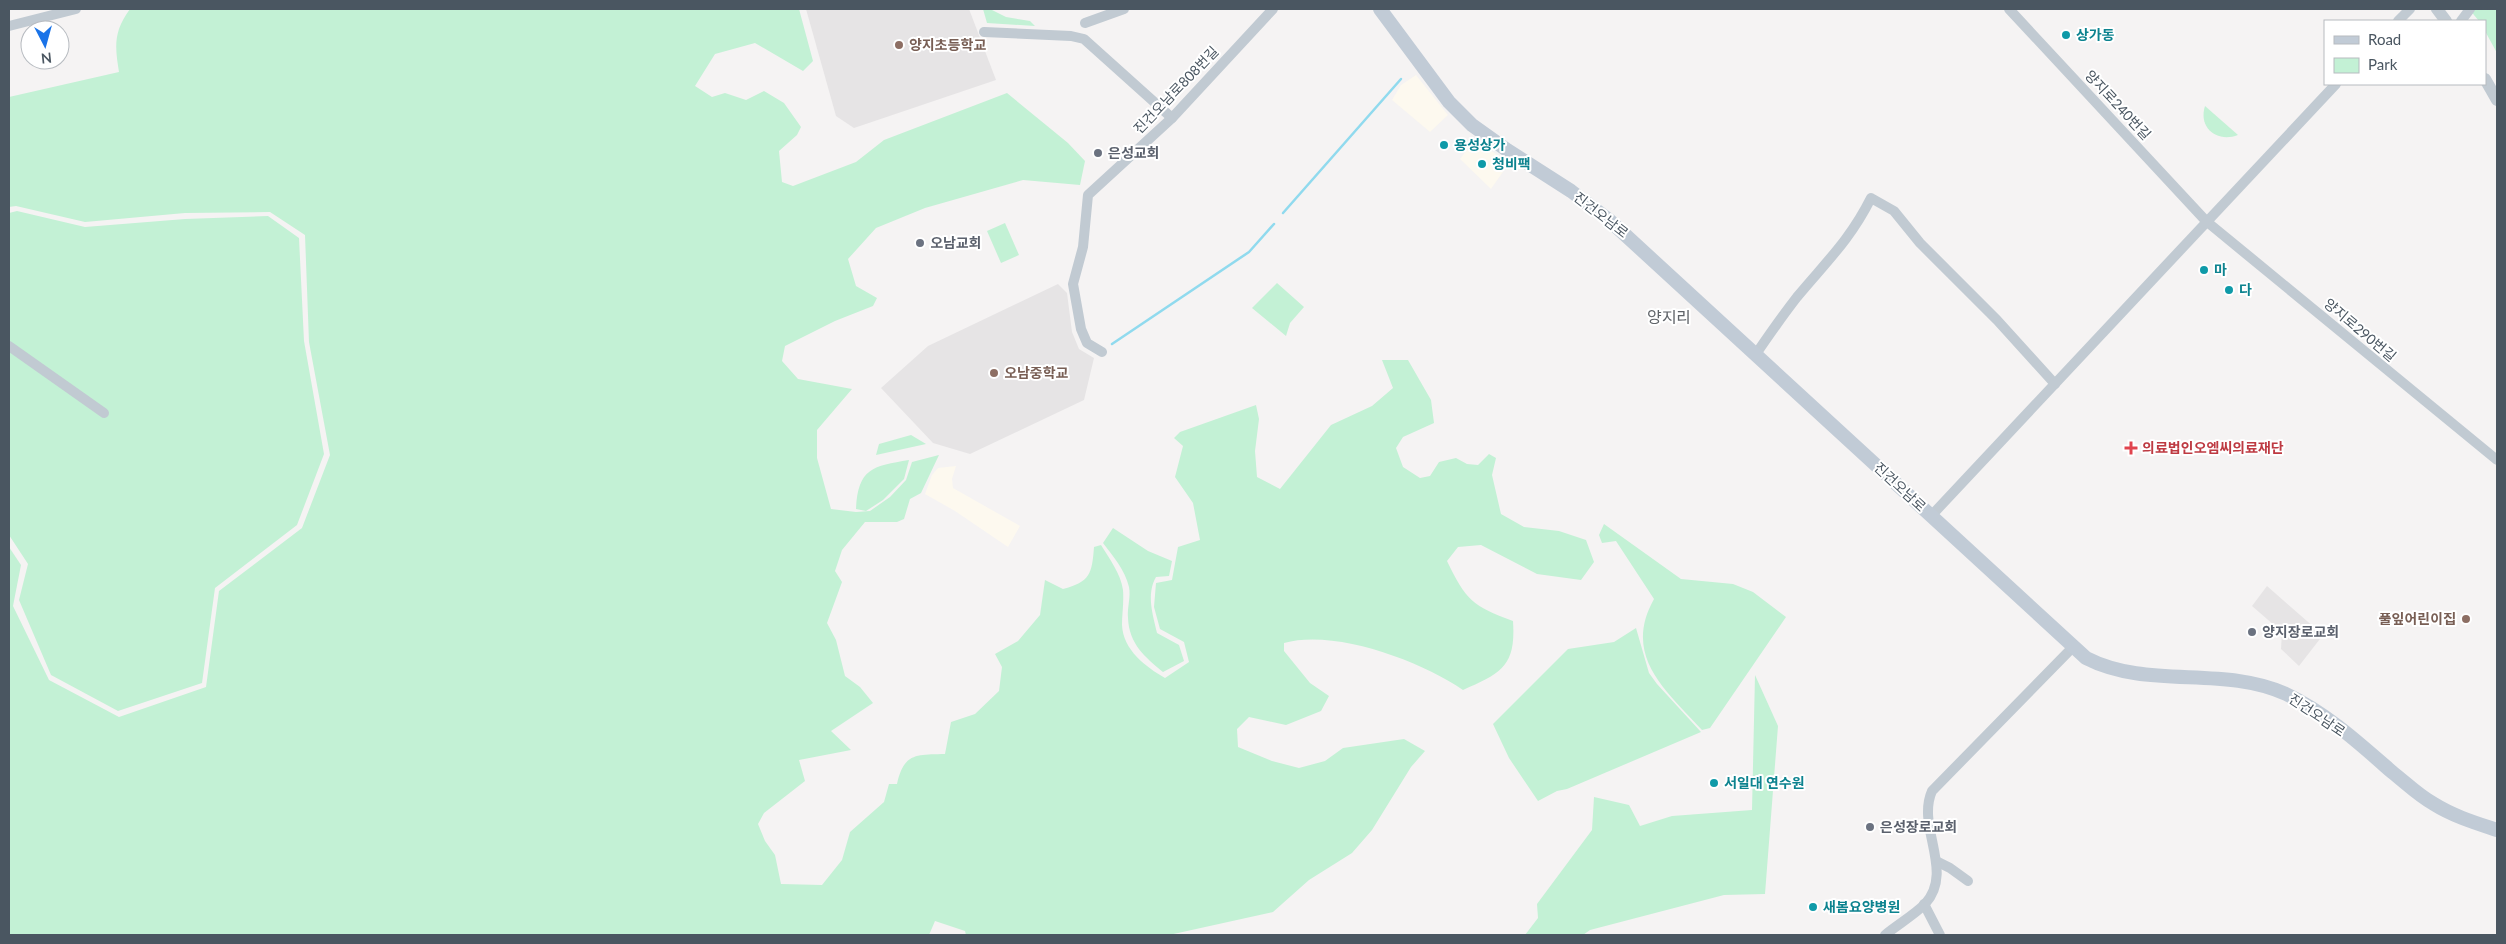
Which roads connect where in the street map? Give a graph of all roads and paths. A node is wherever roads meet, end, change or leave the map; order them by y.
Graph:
1 (76, 9) edge
2 (1124, 9) edge
3 (1273, 9) edge
4 (1380, 9) edge
5 (2009, 9) edge
6 (2410, 9) edge
7 (2437, 9) edge
8 (2399, 20) edge
9 (2445, 20) edge
10 (1085, 23) dead end
11 (9, 26) edge
12 (984, 32) dead end
13 (2486, 82) edge
14 (2335, 85) edge
15 (2497, 100) edge
16 (1172, 118) junction
17 (2206, 220) junction
18 (9, 346) edge
19 (1102, 352) dead end
20 (1756, 354) junction
21 (2055, 384) junction
22 (104, 413) dead end
23 (2497, 460) edge
24 (1931, 516) junction
25 (2073, 647) junction
26 (2497, 830) edge
27 (1936, 862) junction
28 (1968, 881) dead end
29 (1924, 904) junction
30 (1885, 935) edge
31 (1940, 935) edge

1 - 11 street
2 - 10 street
3 - 16 street, 진건오남로808번길
4 - 20 main road, 진건오남로
5 - 17 street, 양지로240번길
6 - 8 street
7 - 9 street
12 - 16 street
13 - 15 street
14 - 17 street
16 - 19 street, 진건오남로808번길
17 - 21 street
17 - 23 street, 양지로290번길
18 - 22 street
20 - 21 street
20 - 24 main road, 진건오남로
21 - 24 street
24 - 25 main road, 진건오남로
25 - 26 main road, 진건오남로
25 - 27 street
27 - 28 street
27 - 29 street
29 - 30 street
29 - 31 street

